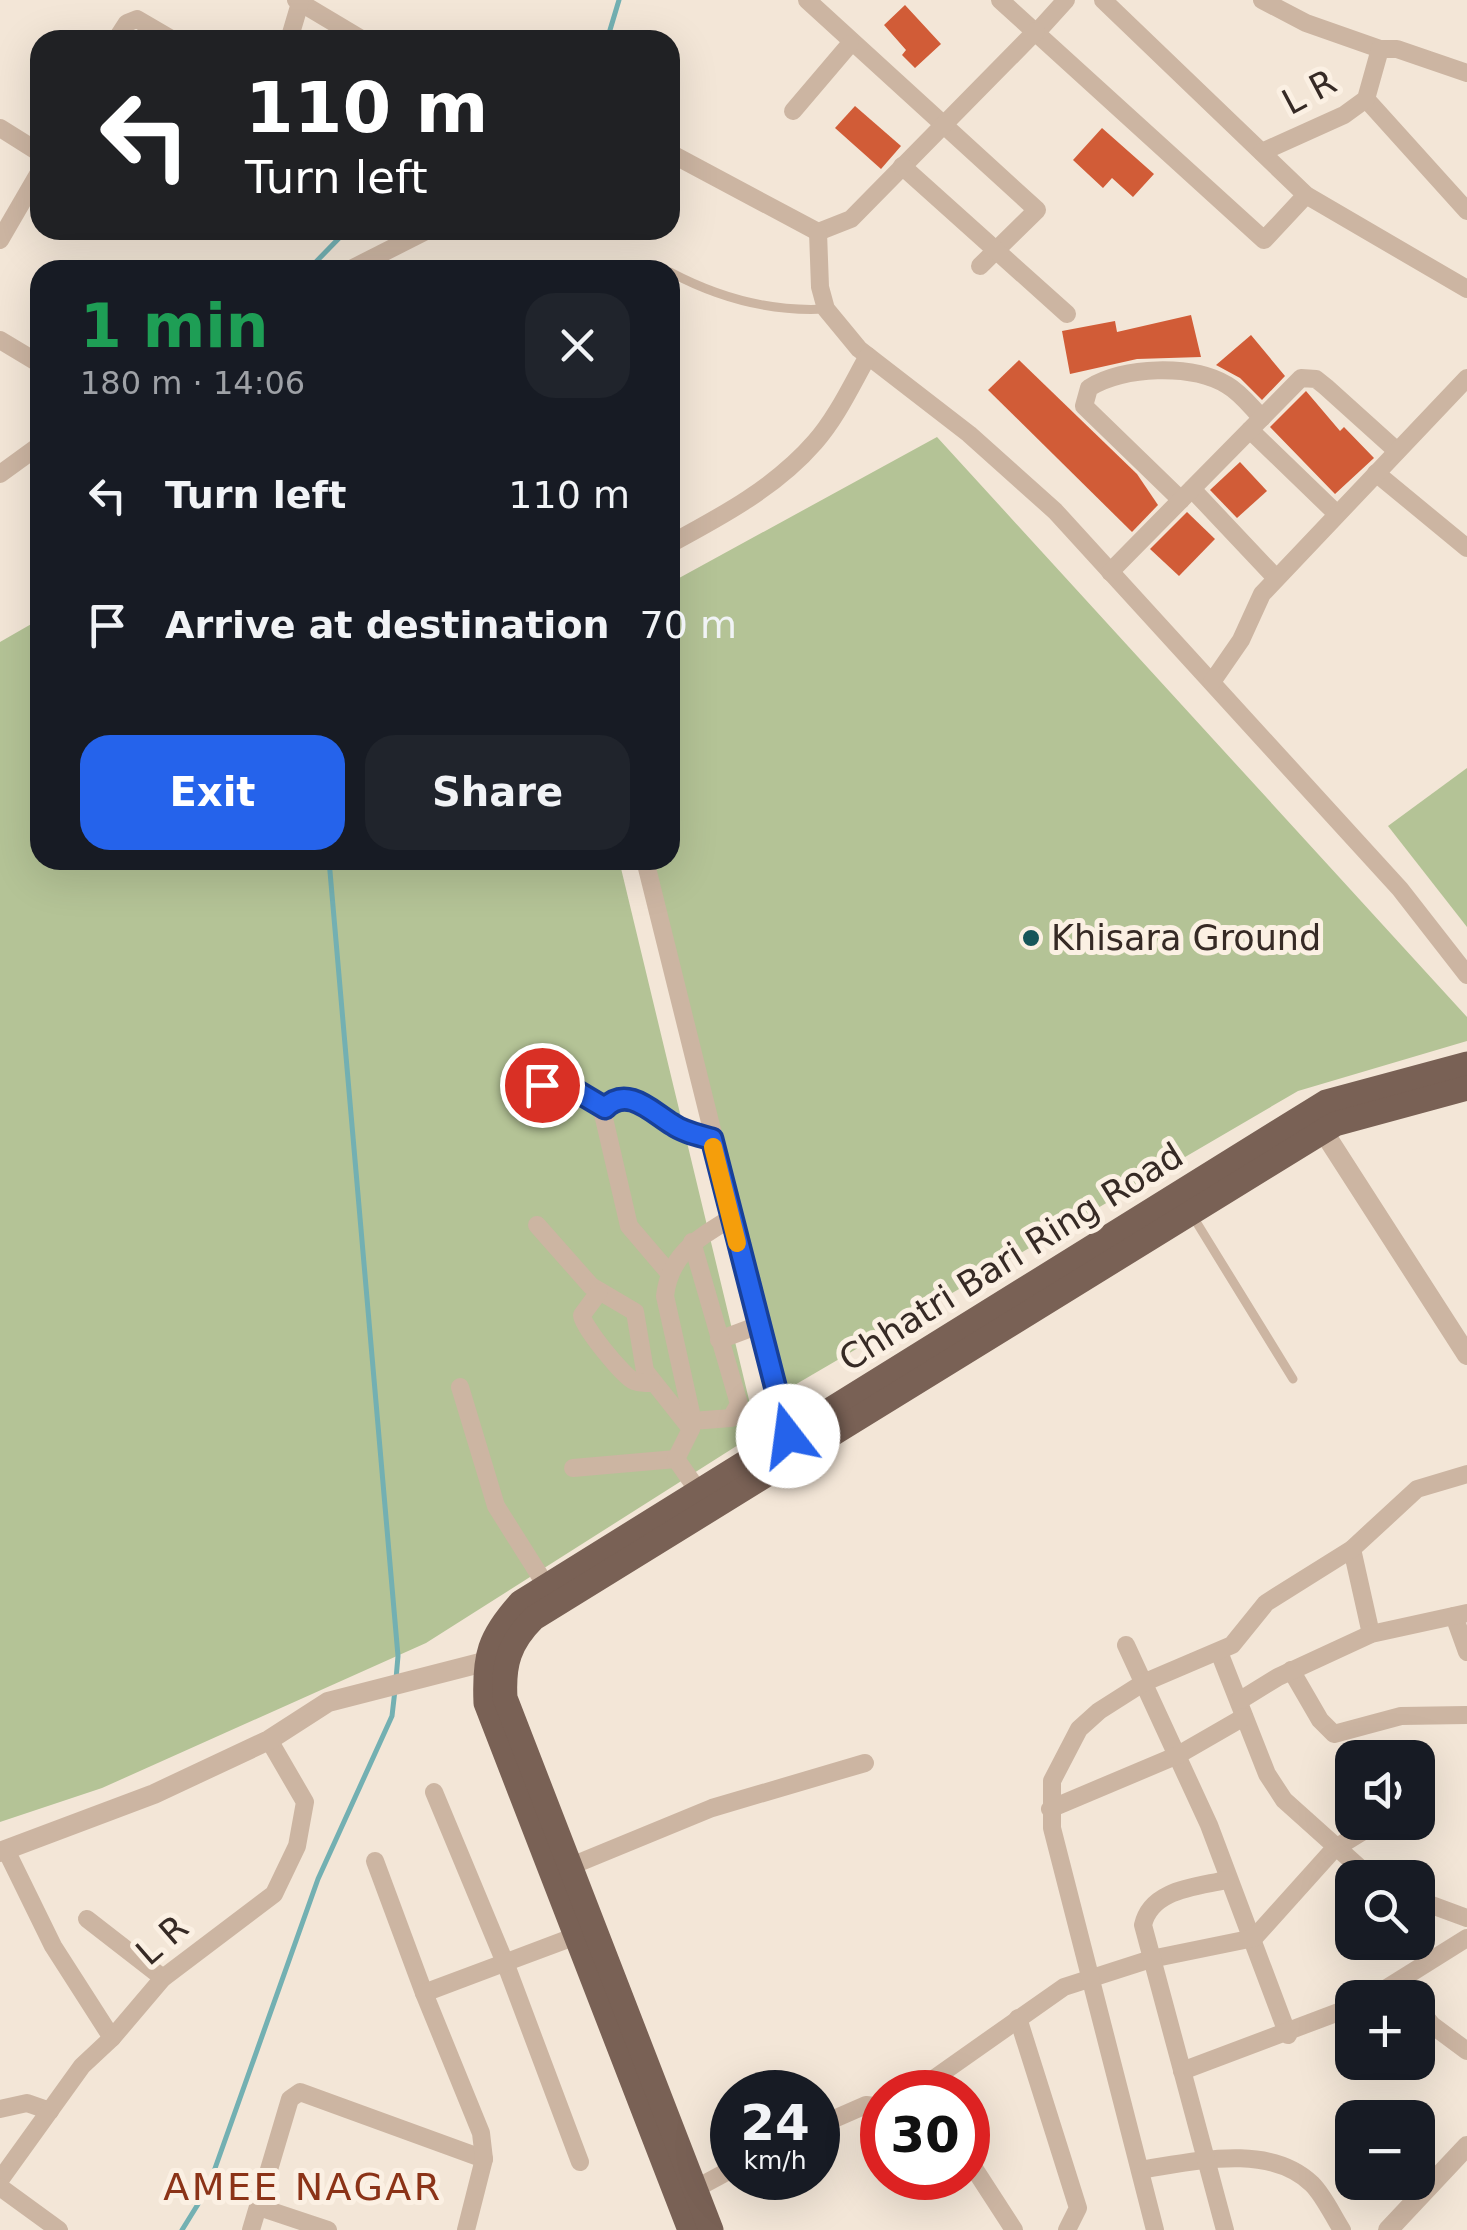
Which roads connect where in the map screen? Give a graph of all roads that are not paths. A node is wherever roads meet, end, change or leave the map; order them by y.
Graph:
1 (807, 0) edge
2 (1000, 0) edge
3 (1066, 0) edge
4 (1103, 0) edge
5 (1262, 0) edge
6 (1288, 0) edge
7 (298, 1) edge
8 (1303, 22) junction
9 (122, 30) edge
10 (155, 30) edge
11 (291, 30) edge
12 (346, 30) edge
13 (1036, 32) junction
14 (850, 44) junction
15 (1380, 49) junction
16 (1467, 73) edge
17 (1366, 99) junction
18 (793, 111) dead end
19 (941, 122) junction
20 (0, 128) edge
21 (30, 147) edge
22 (1262, 152) junction
23 (680, 159) edge
24 (902, 166) junction
25 (30, 188) edge
26 (1306, 195) junction
27 (1467, 211) edge
28 (818, 232) junction
29 (0, 238) edge
30 (408, 240) edge
31 (997, 252) junction
32 (369, 260) edge
33 (980, 266) dead end
34 (680, 278) edge
35 (1467, 289) edge
36 (826, 309) junction
37 (1067, 314) dead end
38 (0, 340) edge
39 (868, 356) junction
40 (30, 358) edge
41 (1467, 378) edge
42 (1256, 424) junction
43 (1397, 451) junction
44 (30, 452) edge
45 (1376, 473) junction
46 (0, 474) edge
47 (1186, 495) junction
48 (1337, 514) junction
49 (680, 539) edge
50 (1467, 548) edge
51 (1110, 572) junction
52 (1276, 578) junction
53 (1212, 682) junction
54 (647, 870) edge
55 (1467, 975) edge
56 (1467, 1064) edge
57 (542, 1085) dead end
58 (1467, 1088) edge
59 (605, 1108) junction
60 (1323, 1132) junction
61 (712, 1139) junction
62 (1190, 1212) junction
63 (731, 1218) junction
64 (536, 1224) dead end
65 (692, 1242) junction
66 (670, 1274) junction
67 (599, 1292) junction
68 (759, 1326) junction
69 (720, 1340) junction
70 (1467, 1354) edge
71 (1293, 1379) dead end
72 (651, 1382) junction
73 (460, 1386) dead end
74 (691, 1425) junction
75 (788, 1436) junction
76 (676, 1458) junction
77 (572, 1468) dead end
78 (1467, 1474) edge
79 (699, 1492) junction
80 (1352, 1549) junction
81 (547, 1587) junction
82 (1461, 1615) edge
83 (1370, 1634) junction
84 (1126, 1646) dead end
85 (1219, 1652) junction
86 (1467, 1652) edge
87 (484, 1662) junction
88 (1291, 1670) junction
89 (1143, 1684) junction
90 (1241, 1709) junction
91 (1467, 1715) edge
92 (268, 1740) junction
93 (1178, 1756) junction
94 (865, 1764) dead end
95 (434, 1792) dead end
96 (1050, 1809) junction
97 (1348, 1840) edge
98 (1334, 1848) junction
99 (3, 1851) edge
100 (375, 1860) dead end
101 (1349, 1860) edge
102 (571, 1866) junction
103 (1226, 1880) junction
104 (1435, 1906) edge
105 (1467, 1918) edge
106 (87, 1919) dead end
107 (576, 1936) junction
108 (1254, 1938) junction
109 (1467, 1938) edge
110 (1151, 1959) junction
111 (506, 1965) junction
112 (1092, 1976) junction
113 (163, 1978) junction
114 (1418, 1980) edge
115 (424, 1994) junction
116 (1335, 2014) edge
117 (1018, 2018) junction
118 (1435, 2027) edge
119 (1288, 2034) junction
120 (112, 2038) junction
121 (1467, 2051) edge
122 (945, 2070) edge
123 (1182, 2072) junction
124 (0, 2108) edge
125 (50, 2110) junction
126 (484, 2158) junction
127 (1206, 2160) junction
128 (1462, 2161) edge
129 (580, 2162) dead end
130 (1140, 2170) junction
131 (710, 2181) edge
132 (0, 2183) edge
133 (695, 2189) junction
134 (990, 2193) edge
135 (259, 2207) junction
136 (58, 2230) edge
137 (251, 2230) edge
138 (328, 2230) edge
139 (466, 2230) edge
140 (690, 2230) edge
141 (711, 2230) edge
142 (1014, 2230) edge
143 (1067, 2230) edge
144 (1155, 2230) edge
145 (1225, 2230) edge
146 (1342, 2230) edge
147 (1388, 2230) edge

1 - 14 street
2 - 13 street
3 - 13 street
4 - 22 street, L R
5 - 8 street
6 - 8 street
7 - 11 street
7 - 12 street
8 - 15 street
9 - 10 street
13 - 19 street
13 - 26 street
14 - 18 street
14 - 19 street
15 - 16 street
15 - 17 street, L R
17 - 22 street, L R
17 - 27 street
19 - 24 street
19 - 31 street
20 - 21 street
22 - 26 street, L R
23 - 28 street
24 - 28 street
24 - 31 street
25 - 29 street
26 - 35 street, L R
28 - 36 street
30 - 32 street
31 - 33 street
31 - 37 street
34 - 36 lane
36 - 39 street
38 - 40 street
39 - 49 street
39 - 51 street
41 - 43 street
42 - 43 street
42 - 47 street
42 - 47 street
42 - 48 street
43 - 45 street
44 - 46 street
45 - 48 street
45 - 50 street
47 - 51 street
47 - 52 street
48 - 52 street
51 - 53 street
52 - 53 street
53 - 55 street
54 - 61 street
56 - 75 main road, Chhatri Bari Ring Road
57 - 59 lane
58 - 60 main road, Chhatri Bari Ring Road
59 - 61 street
59 - 66 street
60 - 62 main road, Chhatri Bari Ring Road
60 - 70 street
61 - 63 street
62 - 71 lane
62 - 102 main road, Chhatri Bari Ring Road
63 - 65 street
63 - 68 street
64 - 67 street
65 - 66 street
65 - 69 street
66 - 74 street
67 - 72 street
67 - 72 street
68 - 69 street
68 - 75 street
69 - 74 street
72 - 74 street
73 - 81 street
74 - 76 street
75 - 79 main road, Chhatri Bari Ring Road
76 - 77 street
76 - 79 street
78 - 80 street
79 - 81 main road, Chhatri Bari Ring Road
80 - 83 street
80 - 85 street
81 - 87 main road, Chhatri Bari Ring Road
82 - 83 street
82 - 86 street
83 - 88 street
84 - 89 street
85 - 89 street
85 - 90 street
87 - 92 street
87 - 107 main road
88 - 90 street
88 - 91 street
89 - 93 street
89 - 96 street
90 - 93 street
90 - 98 street
92 - 99 street
92 - 113 street, L R
93 - 96 street
93 - 103 street
94 - 102 street
95 - 111 street
96 - 112 street
97 - 98 street
98 - 101 street
98 - 108 street
99 - 120 street
100 - 115 street
102 - 133 main road, Chhatri Bari Ring Road
103 - 108 street
103 - 110 street
104 - 105 street
106 - 113 street
107 - 111 street
107 - 140 main road
108 - 110 street
108 - 119 street
109 - 114 street
110 - 112 street
110 - 123 street
111 - 115 street
111 - 129 street
112 - 117 street
112 - 130 street
113 - 120 street, L R
115 - 126 street
116 - 119 street
117 - 122 street
117 - 143 street
118 - 121 street
119 - 123 street
120 - 125 street, L R
123 - 127 street
124 - 125 street
125 - 132 street, L R
126 - 135 street
126 - 139 street
127 - 130 street
127 - 145 street
127 - 146 street
128 - 147 street
130 - 144 street
131 - 133 street
132 - 136 street
133 - 141 main road, Chhatri Bari Ring Road
134 - 142 street
135 - 137 street
135 - 138 street

